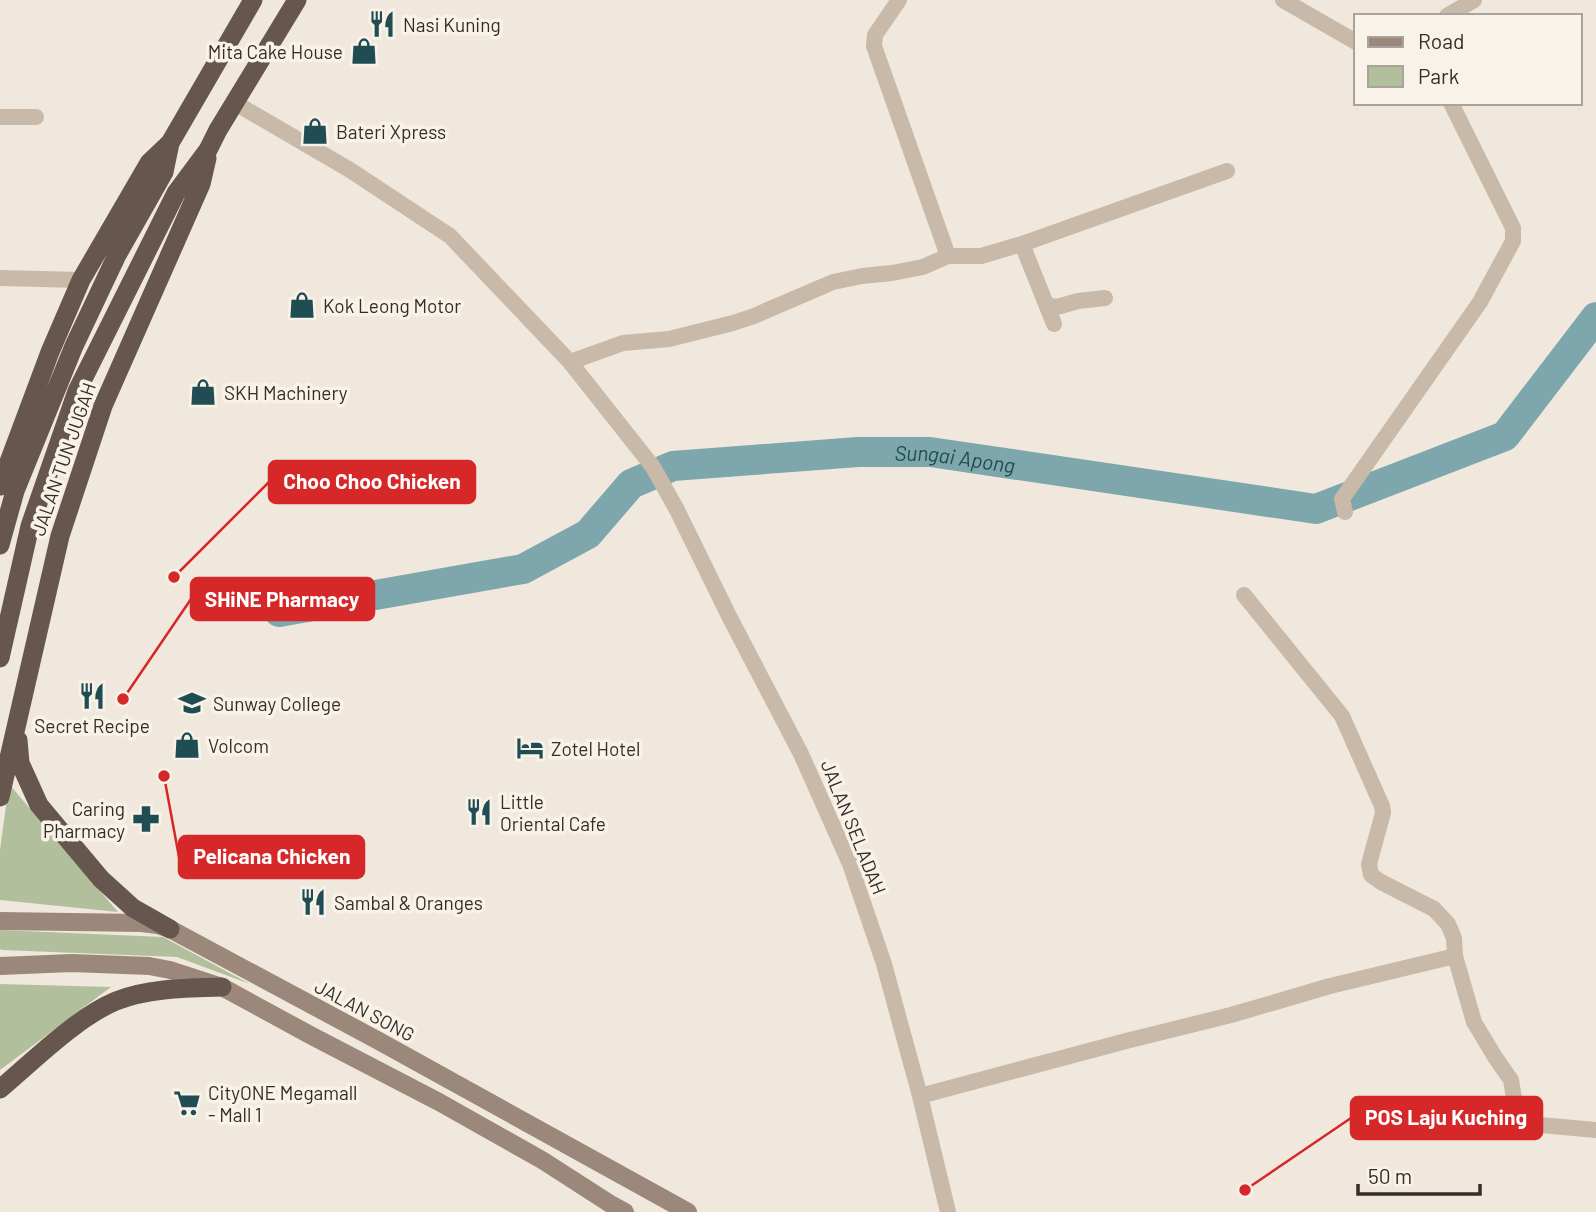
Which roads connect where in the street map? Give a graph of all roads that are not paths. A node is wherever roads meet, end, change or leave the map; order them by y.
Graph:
1 (253, 0) edge
2 (297, 0) edge
3 (899, 0) edge
4 (1283, 0) edge
5 (1474, 0) edge
6 (1450, 14) edge
7 (1354, 41) edge
8 (235, 103) junction
9 (1452, 105) edge
10 (0, 117) edge
11 (36, 117) dead end
12 (170, 143) junction
13 (208, 150) junction
14 (1227, 171) dead end
15 (1022, 244) junction
16 (948, 256) junction
17 (0, 278) edge
18 (81, 281) junction
19 (1105, 298) dead end
20 (1047, 305) junction
21 (1054, 324) dead end
22 (570, 362) junction
23 (0, 486) edge
24 (1343, 506) dead end
25 (0, 545) edge
26 (1244, 595) dead end
27 (0, 657) edge
28 (17, 718) junction
29 (0, 796) edge
30 (0, 921) edge
31 (170, 929) junction
32 (1455, 956) junction
33 (0, 966) edge
34 (222, 987) junction
35 (0, 1089) edge
36 (920, 1096) junction
37 (1518, 1123) junction
38 (1425, 1128) dead end
39 (1596, 1130) edge
40 (625, 1212) edge
41 (688, 1212) edge
42 (948, 1212) edge

1 - 12 highway, JALAN TUN JUGAH
2 - 8 highway, JALAN TUN JUGAH
3 - 16 street
4 - 7 street
5 - 6 street
8 - 13 highway, JALAN TUN JUGAH
8 - 22 street, JALAN SELADAH
9 - 24 street
10 - 11 street
12 - 18 highway, JALAN TUN JUGAH
12 - 25 highway, JALAN TUN JUGAH
13 - 27 highway, JALAN TUN JUGAH
13 - 28 highway, JALAN TUN JUGAH
14 - 15 street
15 - 16 street
15 - 20 street
16 - 22 street
17 - 18 street
18 - 23 highway, JALAN TUN JUGAH
19 - 20 street
20 - 21 street
22 - 36 street, JALAN SELADAH
26 - 32 street
28 - 29 highway, JALAN TUN JUGAH
28 - 31 highway
30 - 31 main road, JALAN SONG
31 - 41 main road, JALAN SONG
32 - 36 street
32 - 37 street
33 - 34 main road
34 - 35 highway
34 - 40 main road
36 - 42 street, JALAN SELADAH
37 - 38 street
37 - 39 street

